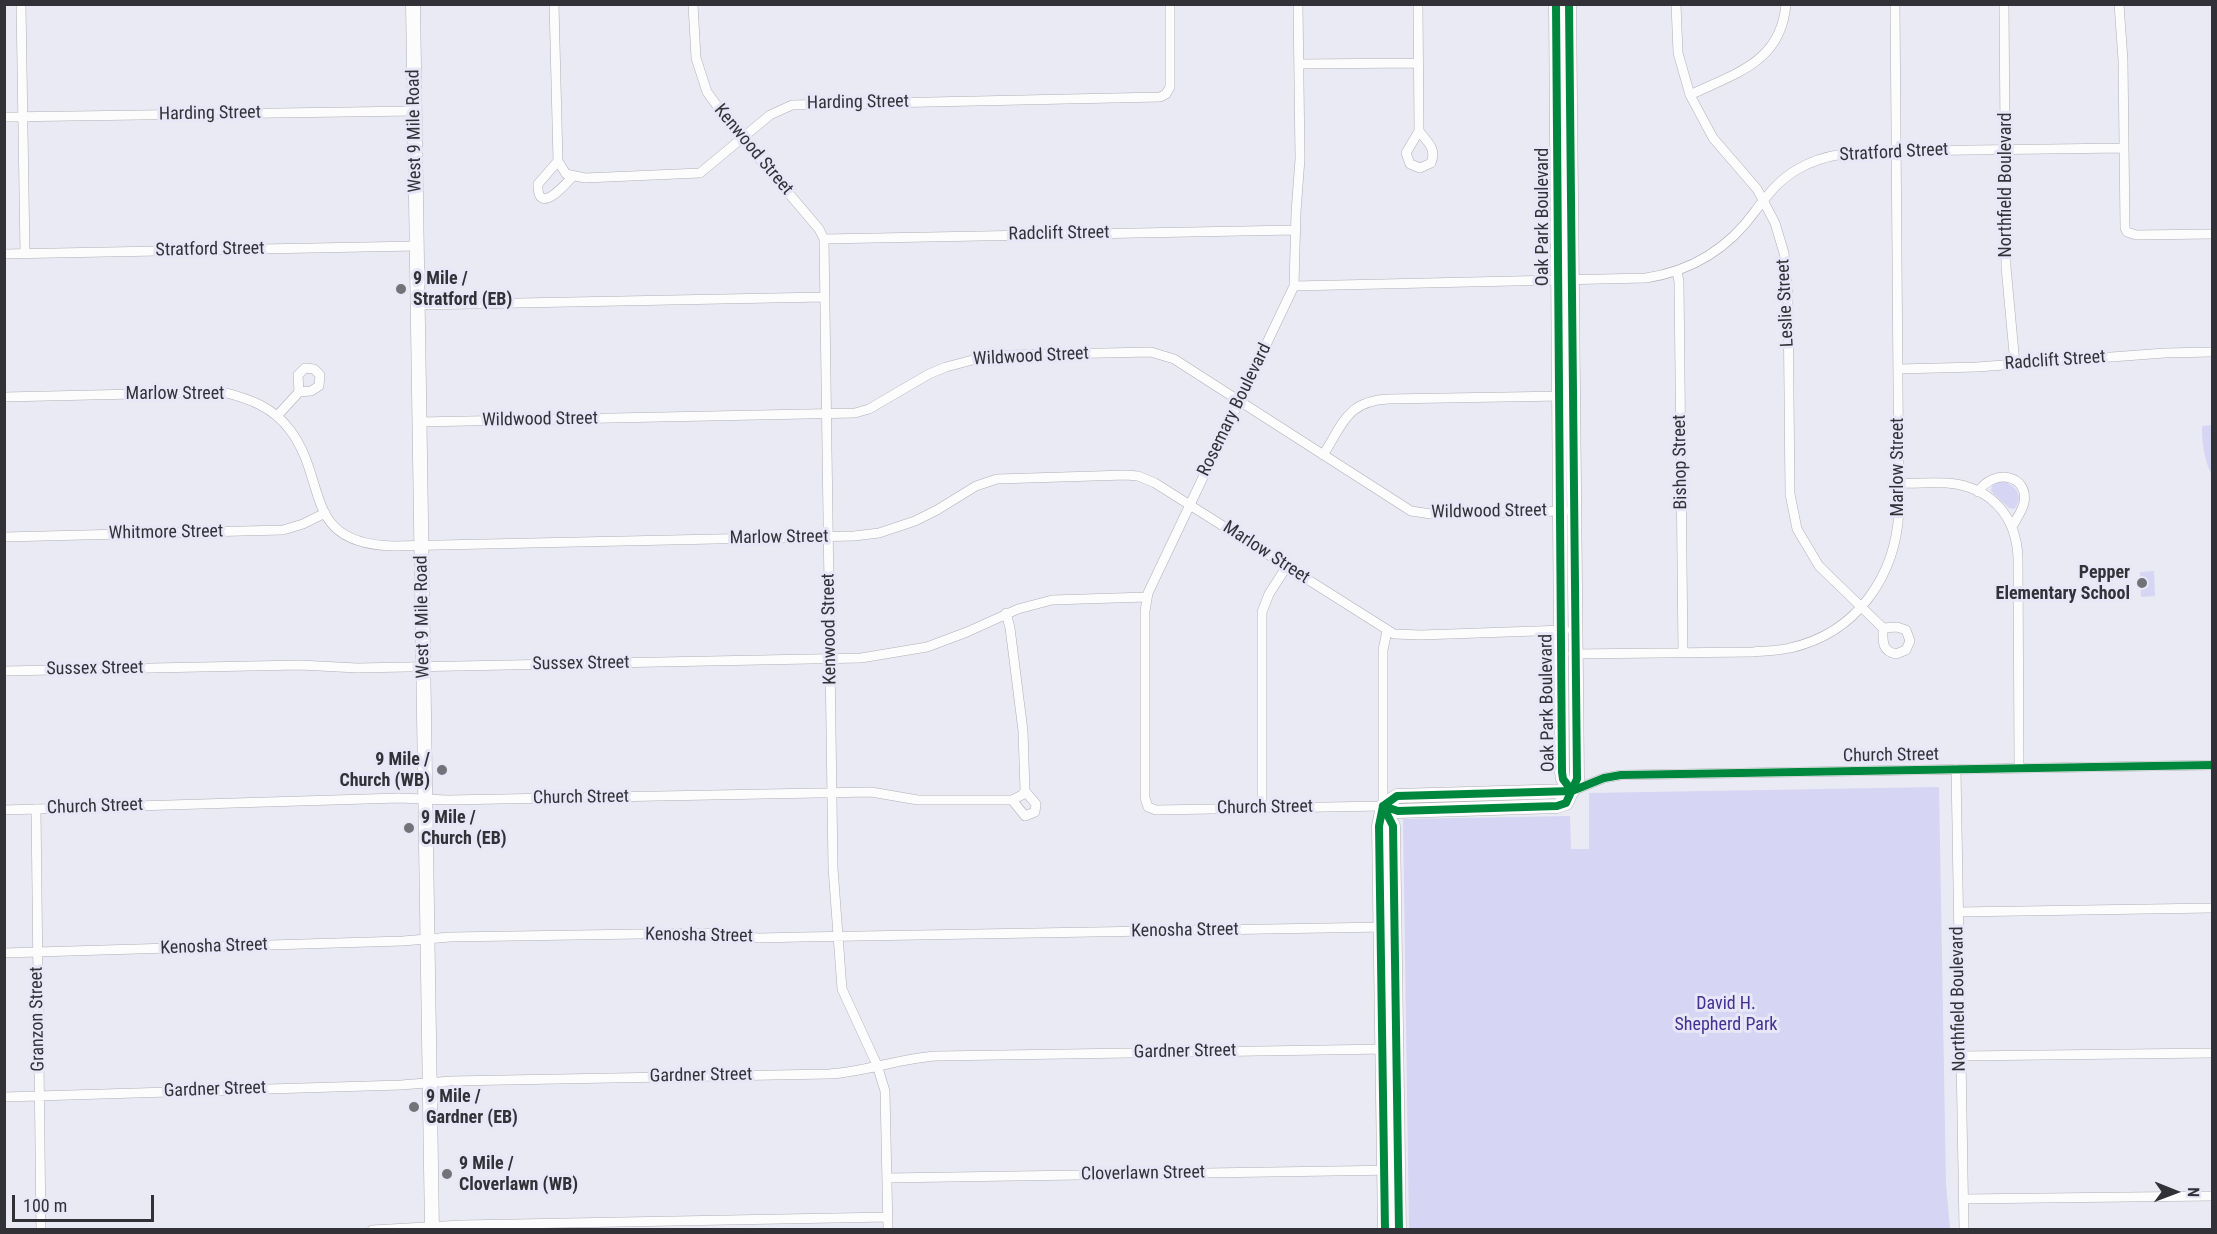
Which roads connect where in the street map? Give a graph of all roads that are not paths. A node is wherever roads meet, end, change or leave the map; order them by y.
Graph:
1 (21, 4) edge
2 (413, 4) edge
3 (554, 4) edge
4 (693, 4) edge
5 (1170, 4) edge
6 (1298, 4) edge
7 (1418, 4) edge
8 (1556, 4) edge
9 (1569, 4) edge
10 (1676, 4) edge
11 (1786, 4) edge
12 (1895, 4) edge
13 (2004, 4) edge
14 (2119, 4) edge
15 (1419, 63) junction
16 (1299, 64) junction
17 (1690, 95) junction
18 (415, 111) junction
19 (1564, 114) junction
20 (23, 116) junction
21 (4, 117) edge
22 (1419, 131) dead end
23 (742, 139) junction
24 (2124, 148) junction
25 (2005, 149) junction
26 (1896, 151) junction
27 (558, 162) junction
28 (573, 176) junction
29 (1763, 200) junction
30 (1295, 230) junction
31 (2212, 234) edge
32 (824, 239) junction
33 (417, 246) junction
34 (4, 254) edge
35 (25, 254) junction
36 (1677, 271) junction
37 (1564, 281) junction
38 (1294, 286) junction
39 (824, 297) junction
40 (417, 305) junction
41 (2212, 352) edge
42 (2015, 364) junction
43 (1898, 369) junction
44 (298, 392) dead end
45 (1566, 396) junction
46 (4, 397) edge
47 (1240, 402) junction
48 (827, 415) junction
49 (277, 416) junction
50 (419, 422) junction
51 (1323, 455) junction
52 (1899, 483) junction
53 (1978, 492) junction
54 (1190, 504) junction
55 (1567, 511) junction
56 (325, 513) junction
57 (2013, 525) junction
58 (4, 537) edge
59 (828, 537) junction
60 (422, 545) junction
61 (1287, 566) junction
62 (1147, 597) junction
63 (1862, 607) junction
64 (1006, 613) junction
65 (1883, 628) dead end
66 (1568, 630) junction
67 (1387, 631) junction
68 (1683, 653) junction
69 (1568, 654) junction
70 (831, 659) junction
71 (424, 667) junction
72 (4, 671) edge
73 (2212, 765) edge
74 (2019, 768) junction
75 (1956, 770) junction
76 (1025, 791) junction
77 (1572, 791) junction
78 (833, 793) junction
79 (1504, 794) junction
80 (426, 800) junction
81 (1012, 800) junction
82 (1449, 803) junction
83 (1383, 806) junction
84 (1148, 807) joint
85 (1262, 808) junction
86 (1504, 808) junction
87 (36, 809) junction
88 (4, 810) edge
89 (2212, 908) edge
90 (1958, 912) junction
91 (1387, 927) junction
92 (837, 937) junction
93 (428, 940) junction
94 (37, 952) junction
95 (4, 953) edge
96 (1389, 1048) junction
97 (2212, 1053) edge
98 (1960, 1056) junction
99 (878, 1065) junction
100 (430, 1083) junction
101 (39, 1096) junction
102 (4, 1097) edge
103 (1391, 1170) junction
104 (887, 1178) junction
105 (2212, 1196) edge
106 (1963, 1199) junction
107 (888, 1217) junction
108 (432, 1228) edge
109 (40, 1230) edge
110 (372, 1230) edge
111 (888, 1230) edge
112 (1385, 1230) edge
113 (1400, 1230) edge
114 (1964, 1230) edge

1 - 20 street
2 - 18 street, West 9 Mile Road
3 - 27 street
4 - 23 street, Kenwood Street
5 - 23 street, Harding Street
6 - 16 street, Rosemary Boulevard
7 - 15 street
8 - 19 street, Oak Park Boulevard
9 - 19 street, Oak Park Boulevard
10 - 17 street, Leslie Street
11 - 17 street
12 - 26 street, Marlow Street
13 - 25 street, Northfield Boulevard
14 - 24 street
15 - 16 street
15 - 22 street
16 - 30 street, Rosemary Boulevard
17 - 29 street, Leslie Street
18 - 20 street, Harding Street
18 - 33 street, West 9 Mile Road
19 - 37 street, Oak Park Boulevard
20 - 21 street, Harding Street
20 - 35 street
23 - 28 street, Harding Street
23 - 32 street, Kenwood Street
24 - 25 street, Stratford Street
24 - 31 street
25 - 26 street, Stratford Street
25 - 42 street, Northfield Boulevard
26 - 29 street, Stratford Street
26 - 43 street, Marlow Street
27 - 28 street
27 - 28 street
29 - 36 street, Stratford Street
29 - 63 street, Leslie Street
30 - 32 street, Radclift Street
30 - 38 street, Rosemary Boulevard
32 - 39 street, Kenwood Street
33 - 35 street, Stratford Street
33 - 40 street, West 9 Mile Road
34 - 35 street, Stratford Street
36 - 37 street, Stratford Street
36 - 68 street, Bishop Street
37 - 38 street
37 - 45 street, Oak Park Boulevard
38 - 47 street, Rosemary Boulevard
39 - 40 street
39 - 48 street, Kenwood Street
40 - 50 street, West 9 Mile Road
41 - 42 street, Radclift Street
42 - 43 street, Radclift Street
43 - 52 street, Marlow Street
44 - 49 street
45 - 51 street
45 - 55 street, Oak Park Boulevard
46 - 49 street, Marlow Street
47 - 48 street, Wildwood Street
47 - 51 street, Wildwood Street
47 - 54 street, Rosemary Boulevard
48 - 50 street, Wildwood Street
48 - 59 street, Kenwood Street
49 - 56 street, Marlow Street
50 - 60 street, West 9 Mile Road
51 - 55 street, Wildwood Street
52 - 53 street
52 - 63 street, Marlow Street
53 - 57 street
53 - 57 street
54 - 59 street, Marlow Street
54 - 61 street, Marlow Street
54 - 62 street, Rosemary Boulevard
55 - 66 street, Oak Park Boulevard
56 - 58 street, Whitmore Street
56 - 60 street, Marlow Street
57 - 74 street
59 - 60 street, Marlow Street
59 - 70 street, Kenwood Street
60 - 71 street, West 9 Mile Road
61 - 67 street, Marlow Street
61 - 85 street
62 - 64 street, Sussex Street
62 - 84 street, Rosemary Boulevard
63 - 65 street, Leslie Street
63 - 68 street, Marlow Street
64 - 70 street, Sussex Street
64 - 76 street
66 - 67 street, Marlow Street
66 - 69 street, Oak Park Boulevard
67 - 83 street
68 - 69 street, Marlow Street
69 - 77 street, Oak Park Boulevard
70 - 71 street, Sussex Street
70 - 78 street, Kenwood Street
71 - 72 street, Sussex Street
71 - 80 street, West 9 Mile Road
73 - 74 street, Church Street
74 - 75 street, Church Street
75 - 77 street, Church Street
75 - 90 street, Northfield Boulevard
76 - 81 street
76 - 81 street
77 - 79 street, Church Street
77 - 86 street, Church Street
78 - 80 street, Church Street
78 - 81 street, Church Street
78 - 92 street, Kenwood Street
79 - 82 street, Church Street
79 - 86 street
80 - 87 street, Church Street
80 - 93 street, West 9 Mile Road
82 - 83 street, Church Street
82 - 86 street, Church Street
83 - 85 street, Church Street
83 - 91 street
84 - 85 street, Church Street
87 - 88 street, Church Street
87 - 94 street, Granzon Street
89 - 90 street
90 - 98 street, Northfield Boulevard
91 - 92 street, Kenosha Street
91 - 96 street
92 - 93 street, Kenosha Street
92 - 99 street, Kenwood Street
93 - 94 street, Kenosha Street
93 - 100 street, West 9 Mile Road
94 - 95 street, Kenosha Street
94 - 101 street, Granzon Street
96 - 99 street, Gardner Street
96 - 103 street
97 - 98 street
98 - 106 street, Northfield Boulevard
99 - 100 street, Gardner Street
99 - 104 street, Kenwood Street
100 - 101 street, Gardner Street
100 - 108 street, West 9 Mile Road
101 - 102 street, Gardner Street
101 - 109 street, Granzon Street
103 - 104 street, Cloverlawn Street
103 - 112 street
103 - 113 street
104 - 107 street, Kenwood Street
105 - 106 street
106 - 114 street, Northfield Boulevard
107 - 108 street
107 - 111 street, Kenwood Street
108 - 110 street

